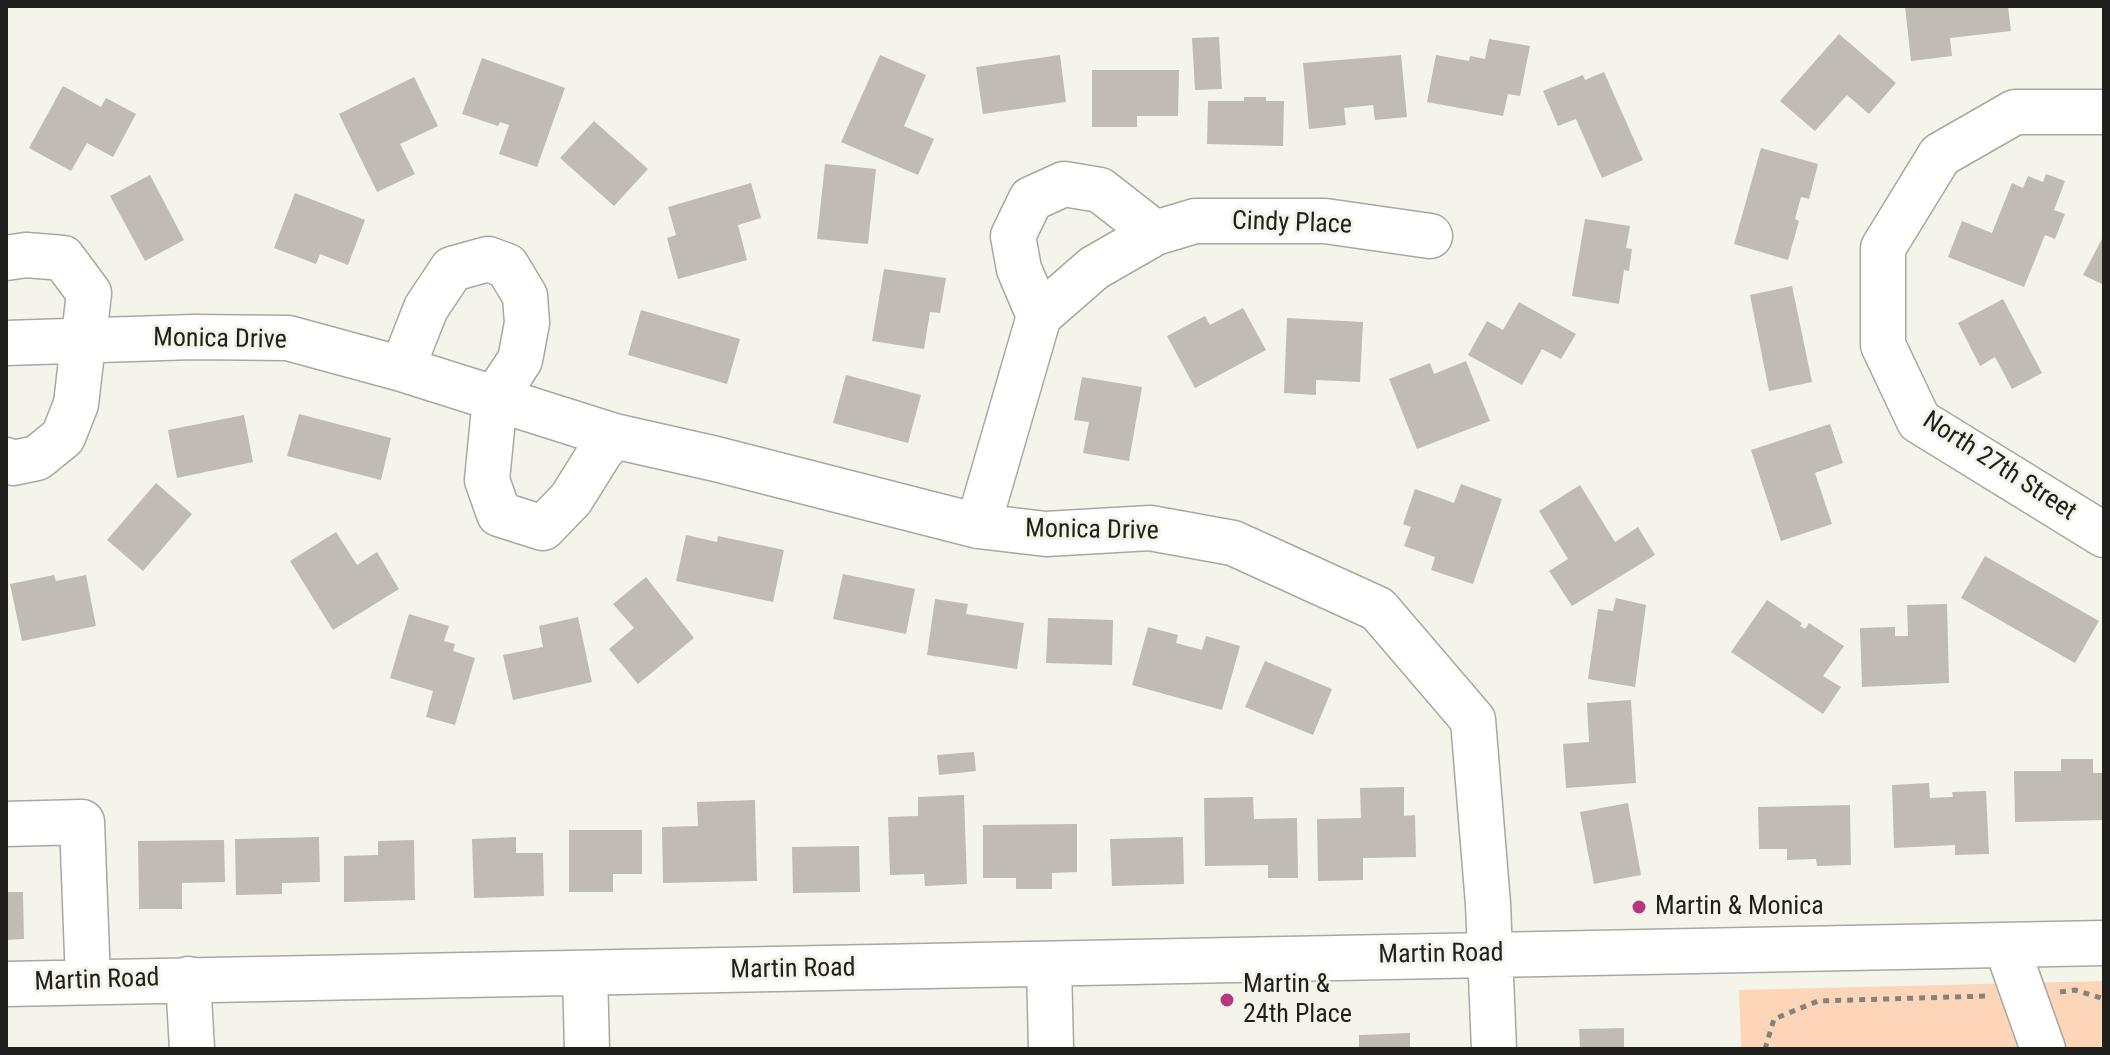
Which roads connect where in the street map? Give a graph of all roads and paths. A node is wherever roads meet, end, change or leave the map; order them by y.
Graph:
1 (2104, 112) edge
2 (1155, 233) junction
3 (1430, 236) dead end
4 (6, 258) edge
5 (1039, 316) junction
6 (83, 342) junction
7 (6, 343) edge
8 (402, 369) junction
9 (495, 398) junction
10 (614, 436) junction
11 (6, 460) edge
12 (978, 526) junction
13 (2104, 535) edge
14 (6, 824) edge
15 (2104, 943) edge
16 (2006, 945) junction
17 (1490, 954) junction
18 (1049, 965) junction
19 (585, 974) junction
20 (188, 979) junction
21 (88, 981) junction
22 (6, 984) edge
23 (2023, 997) junction
24 (2104, 999) edge
25 (192, 1049) edge
26 (587, 1049) edge
27 (1051, 1049) edge
28 (1494, 1049) edge
29 (1765, 1049) edge
30 (2043, 1049) edge

1 - 13 street, North 27th Street
2 - 3 street, Cindy Place
2 - 5 street, Cindy Place
2 - 5 street
4 - 6 street
5 - 12 street
6 - 7 street, Monica Drive
6 - 8 street, Monica Drive
6 - 11 street
8 - 9 street, Monica Drive
8 - 9 street
9 - 10 street, Monica Drive
9 - 10 street
10 - 12 street, Monica Drive
12 - 17 street, Monica Drive
14 - 21 street
15 - 16 street, Martin Road
16 - 17 street, Martin Road
16 - 23 street
17 - 18 street, Martin Road
17 - 28 street, Monica Drive
18 - 19 street, Martin Road
18 - 27 street
19 - 20 street, Martin Road
19 - 26 street
20 - 21 street, Martin Road
20 - 25 street, Martin Road
21 - 22 street, Martin Road
23 - 24 path
23 - 29 path
23 - 30 street

